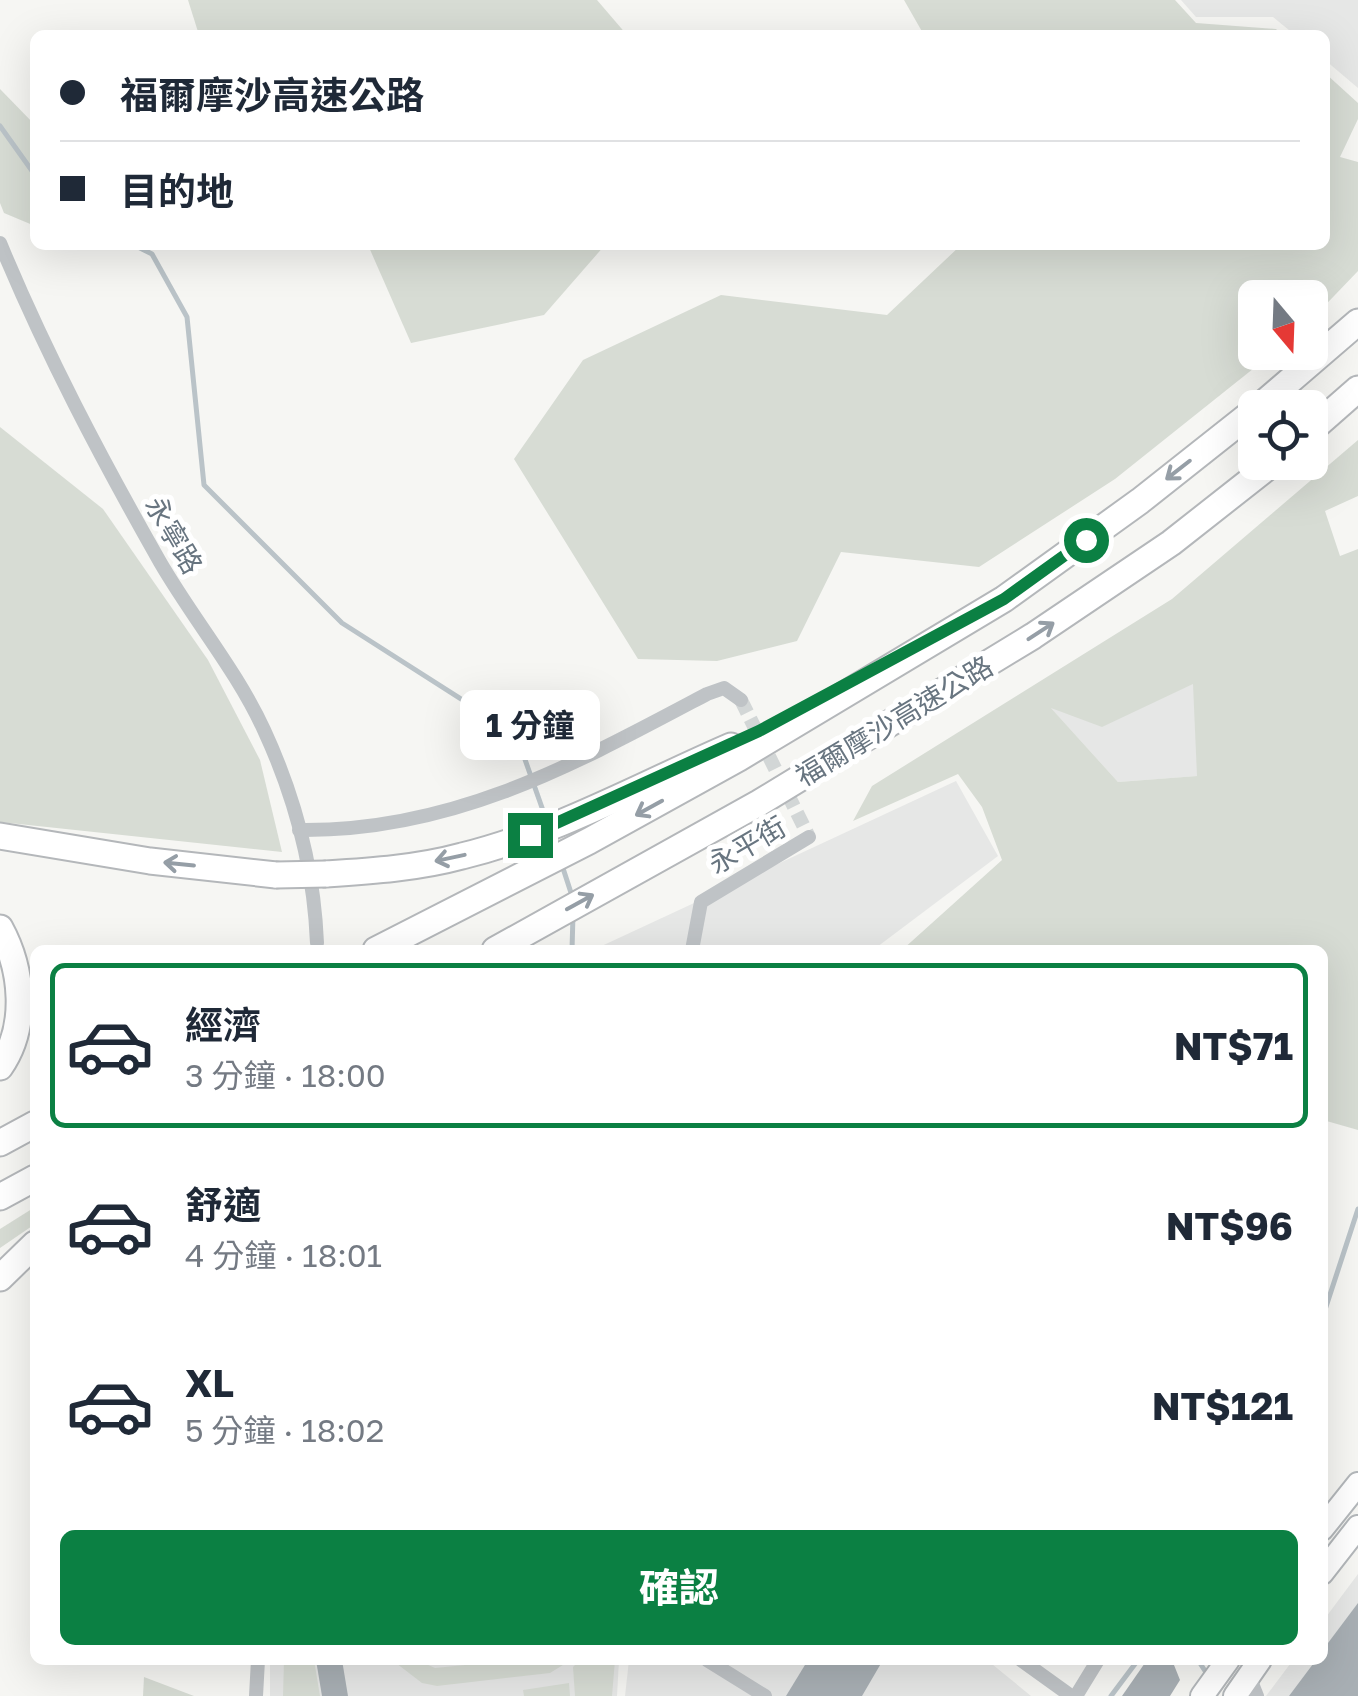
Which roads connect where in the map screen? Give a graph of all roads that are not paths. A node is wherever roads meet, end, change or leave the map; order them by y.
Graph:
1 (0, 243) edge
2 (1358, 322) edge
3 (1358, 389) edge
4 (1279, 390) edge
5 (1328, 415) edge
6 (1238, 424) edge
7 (1251, 480) edge
8 (1004, 599) junction
9 (741, 700) dead end
10 (299, 830) junction
11 (0, 836) edge
12 (810, 837) dead end
13 (0, 928) edge
14 (317, 943) dead end
15 (386, 945) edge
16 (504, 945) edge
17 (693, 945) edge
18 (0, 1068) edge
19 (30, 1127) edge
20 (0, 1143) edge
21 (30, 1181) edge
22 (0, 1197) edge
23 (30, 1246) edge
24 (30, 1248) edge
25 (0, 1266) edge
26 (0, 1278) edge
27 (1358, 1484) edge
28 (1328, 1522) edge
29 (1358, 1527) edge
30 (1328, 1565) edge
31 (258, 1665) edge
32 (715, 1665) edge
33 (1029, 1665) edge
34 (1095, 1665) edge
35 (1256, 1677) edge
36 (256, 1696) edge
37 (766, 1696) edge
38 (1073, 1696) edge
39 (1235, 1696) edge

1 - 10 street, 永寧路
2 - 4 highway, 福爾摩沙高速公路
3 - 5 highway
6 -> 8 highway, 福爾摩沙高速公路
16 -> 7 highway, 福爾摩沙高速公路
8 -> 11 highway, bridge
8 -> 15 highway, 福爾摩沙高速公路
9 - 10 street
10 - 14 street, 永寧路
12 - 17 street, 永平街
13 - 18 highway
19 - 20 highway
21 - 22 highway
23 - 25 highway
24 - 26 highway
27 - 28 main road
29 - 30 main road
31 - 36 street
32 - 37 street
33 - 38 street
34 - 38 street
35 - 39 main road

